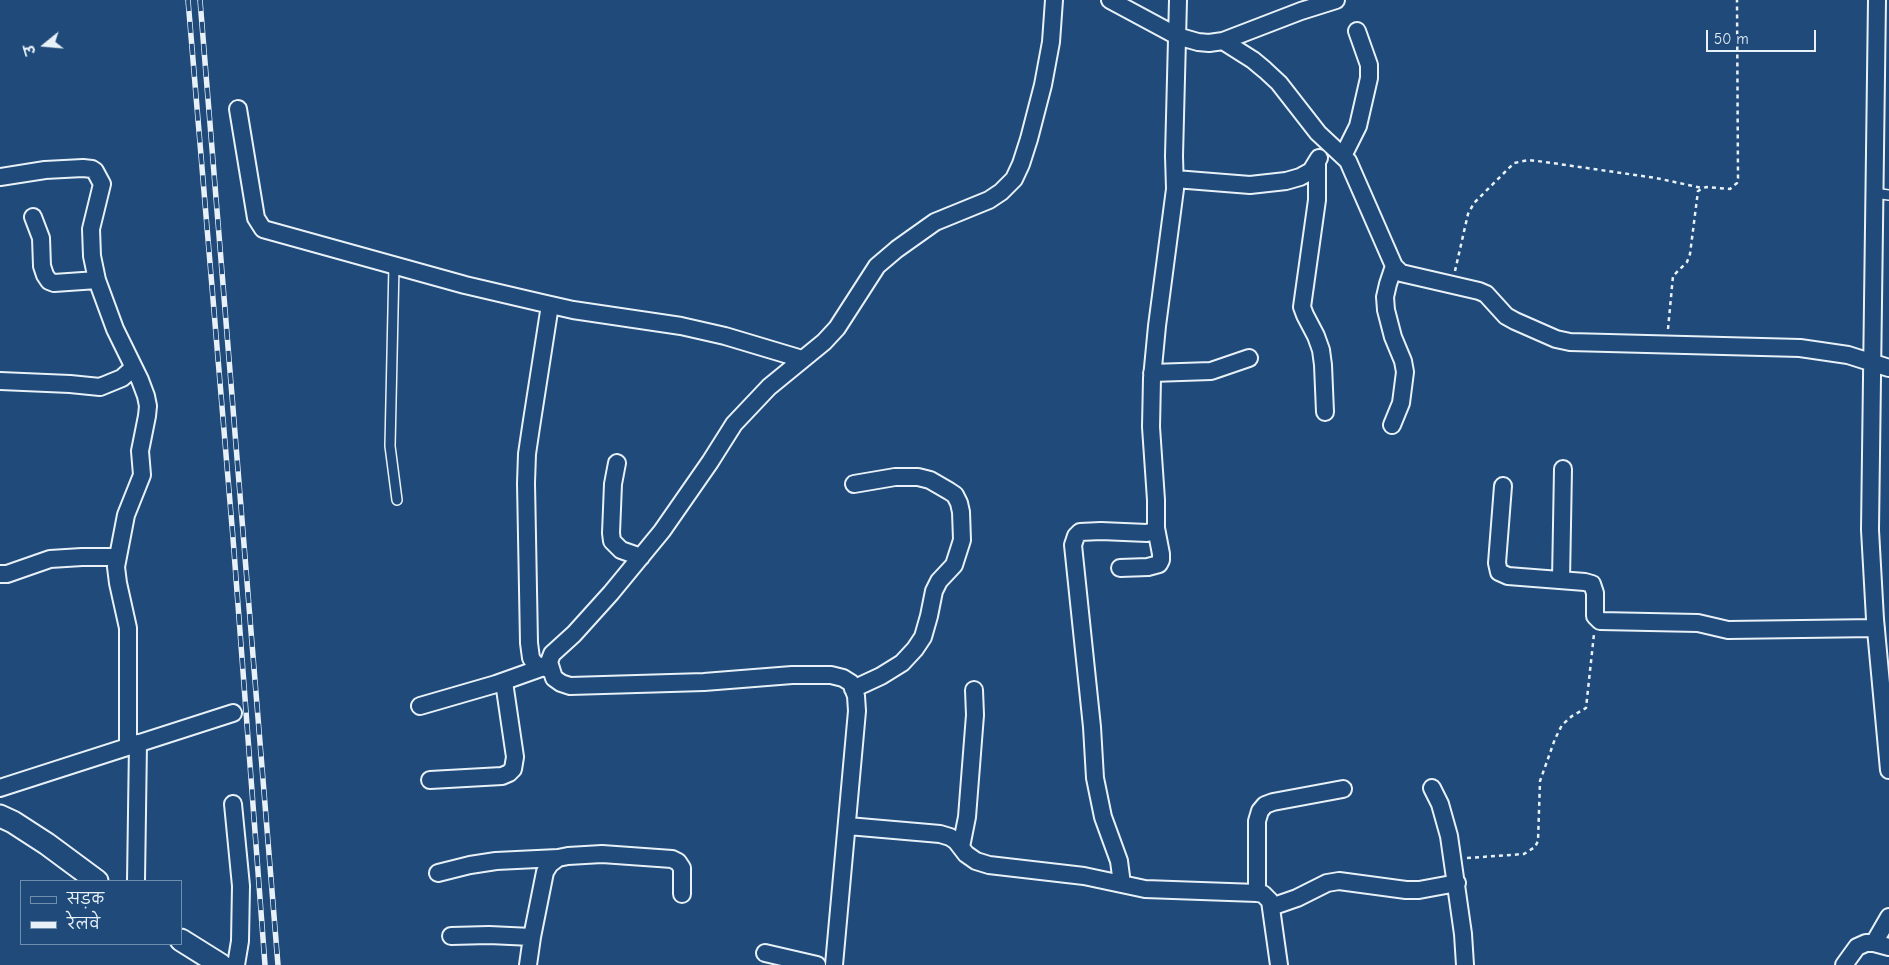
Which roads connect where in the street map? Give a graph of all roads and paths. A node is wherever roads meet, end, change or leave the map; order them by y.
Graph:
1 (1054, 0) edge
2 (1110, 0) edge
3 (1178, 0) edge
4 (1336, 0) edge
5 (1736, 0) edge
6 (1877, 0) edge
7 (1356, 31) dead end
8 (1177, 36) junction
9 (1223, 41) junction
10 (238, 109) dead end
11 (1326, 142) junction
12 (1343, 156) junction
13 (1317, 164) junction
14 (0, 177) edge
15 (1175, 179) junction
16 (1702, 188) junction
17 (1882, 194) edge
18 (33, 217) dead end
19 (394, 265) junction
20 (1394, 266) junction
21 (97, 280) junction
22 (1452, 284) junction
23 (550, 305) junction
24 (1667, 345) junction
25 (1249, 358) dead end
26 (802, 359) junction
27 (1871, 363) junction
28 (133, 368) junction
29 (1889, 368) edge
30 (1152, 373) junction
31 (0, 381) edge
32 (1325, 412) dead end
33 (1392, 425) dead end
34 (617, 463) dead end
35 (1563, 469) dead end
36 (854, 484) dead end
37 (1503, 486) dead end
38 (397, 500) dead end
39 (1156, 528) junction
40 (118, 557) junction
41 (641, 557) junction
42 (1120, 568) dead end
43 (0, 574) edge
44 (1561, 580) junction
45 (1595, 616) junction
46 (1876, 628) junction
47 (546, 669) junction
48 (504, 682) junction
49 (853, 689) junction
50 (974, 690) dead end
51 (420, 706) dead end
52 (234, 713) dead end
53 (134, 745) junction
54 (1889, 770) edge
55 (430, 780) dead end
56 (0, 788) edge
57 (1432, 788) dead end
58 (1343, 789) dead end
59 (233, 804) dead end
60 (0, 816) edge
61 (848, 826) junction
62 (962, 847) junction
63 (558, 858) junction
64 (1453, 860) junction
65 (438, 873) dead end
66 (95, 880) edge
67 (136, 880) edge
68 (1457, 883) junction
69 (1122, 884) junction
70 (1257, 892) junction
71 (682, 894) dead end
72 (1271, 906) junction
73 (1889, 917) edge
74 (451, 936) dead end
75 (532, 937) junction
76 (182, 941) edge
77 (1882, 945) edge
78 (765, 953) dead end
79 (221, 965) edge
80 (236, 965) edge
81 (528, 965) edge
82 (818, 965) edge
83 (835, 965) edge
84 (1280, 965) edge
85 (1465, 965) edge
86 (1844, 965) edge

1 - 26 street
2 - 8 street
3 - 8 street
4 - 9 street
5 - 16 path
6 - 17 street
7 - 12 street
8 - 9 street
8 - 15 street
9 - 11 street
10 - 19 street
11 - 12 street
11 - 13 street
12 - 20 street
13 - 15 street
13 - 32 street
14 - 21 street
15 - 30 street
16 - 22 path
16 - 24 path
17 - 27 street
18 - 21 street
19 - 23 street
19 - 38 lane
20 - 22 street
20 - 33 street
21 - 28 street
22 - 24 street
23 - 26 street
23 - 47 street
24 - 27 street
25 - 30 street
26 - 41 street
27 - 29 street
27 - 46 street
28 - 31 street
28 - 40 street
30 - 39 street
34 - 41 street
35 - 44 street
36 - 49 street
37 - 44 street
39 - 42 street
39 - 69 street
40 - 43 street
40 - 53 street
41 - 47 street
44 - 45 street
45 - 46 street
45 - 64 path
46 - 54 street
47 - 48 street
47 - 49 street
48 - 51 street
48 - 55 street
49 - 61 street
50 - 62 street
52 - 53 street
53 - 56 street
53 - 67 street
57 - 64 street
58 - 70 street
59 - 80 street
60 - 66 street
61 - 62 street
61 - 83 street
62 - 69 street
63 - 65 street
63 - 71 street
63 - 75 street
64 - 68 street
68 - 72 street
68 - 85 street
69 - 70 street
70 - 72 street
72 - 84 street
73 - 77 street
74 - 75 street
75 - 81 street
76 - 79 street
77 - 86 street
78 - 82 street

